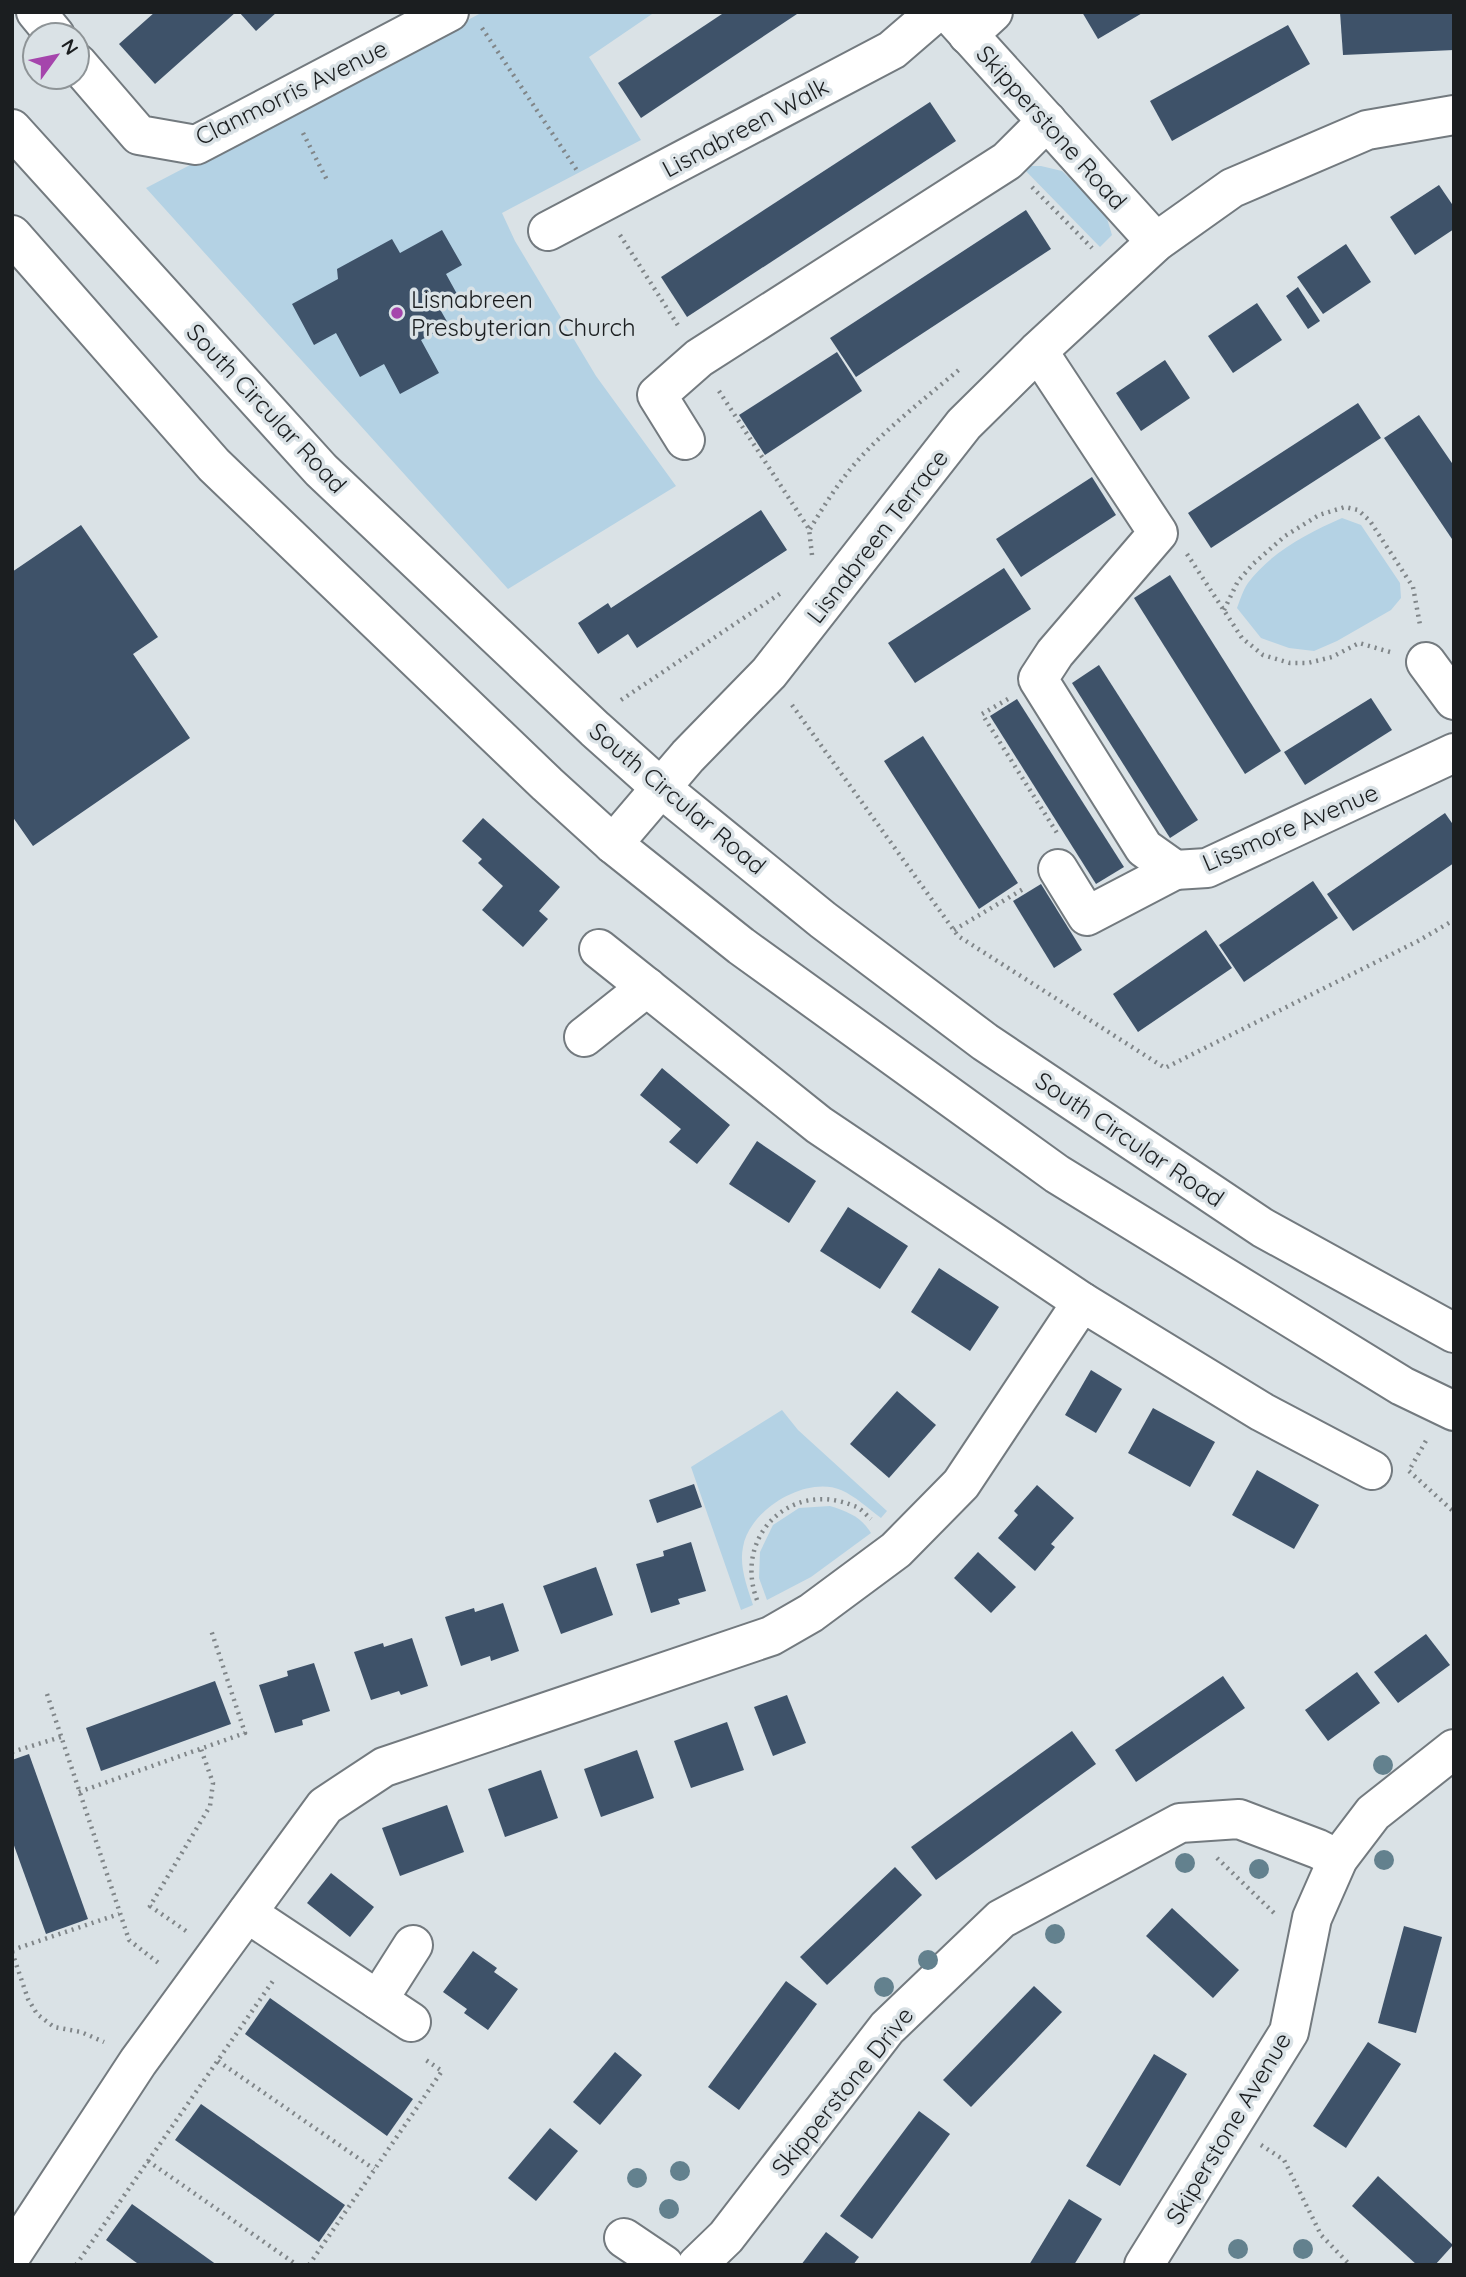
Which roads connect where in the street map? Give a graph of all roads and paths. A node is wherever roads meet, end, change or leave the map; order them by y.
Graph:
1 (449, 12) edge
2 (936, 12) edge
3 (970, 20) edge
4 (496, 50) dead end
5 (503, 60) dead end
6 (91, 79) edge
7 (285, 98) junction
8 (1454, 115) edge
9 (1047, 121) junction
10 (12, 129) edge
11 (1007, 161) junction
12 (328, 182) dead end
13 (548, 231) dead end
14 (12, 234) edge
15 (1156, 242) junction
16 (1118, 276) junction
17 (1038, 351) junction
18 (726, 402) dead end
19 (685, 440) dead end
20 (1158, 533) junction
21 (791, 586) dead end
22 (831, 597) junction
23 (1224, 610) junction
24 (1426, 662) junction
25 (1038, 679) junction
26 (621, 700) dead end
27 (1454, 700) edge
28 (1454, 753) edge
29 (661, 788) junction
30 (613, 844) junction
31 (1058, 869) junction
32 (1175, 870) junction
33 (954, 930) dead end
34 (599, 949) dead end
35 (647, 987) junction
36 (584, 1037) dead end
37 (1082, 1302) junction
38 (1454, 1333) edge
39 (1454, 1411) edge
40 (1427, 1439) dead end
41 (1391, 1470) junction
42 (1454, 1512) edge
43 (896, 1550) junction
44 (211, 1630) dead end
45 (771, 1636) junction
46 (47, 1694) dead end
47 (61, 1737) junction
48 (201, 1749) junction
49 (1454, 1749) edge
50 (12, 1752) edge
51 (79, 1792) junction
52 (1180, 1823) junction
53 (1338, 1859) junction
54 (247, 1913) junction
55 (119, 1914) junction
56 (1309, 1937) junction
57 (128, 1940) dead end
58 (413, 1945) dead end
59 (297, 1947) junction
60 (12, 1951) edge
61 (218, 1953) junction
62 (378, 2000) junction
63 (411, 2022) joint
64 (218, 2061) junction
65 (138, 2062) junction
66 (1284, 2160) dead end
67 (148, 2161) junction
68 (374, 2169) junction
69 (624, 2238) dead end
70 (12, 2254) edge
71 (79, 2264) edge
72 (297, 2265) edge
73 (309, 2265) edge
74 (664, 2265) edge
75 (697, 2265) edge
76 (1144, 2265) edge
77 (1350, 2265) edge

1 - 7 main road, Clanmorris Avenue
2 - 13 main road, Lisnabreen Walk
3 - 9 main road, Skipperstone Road
4 - 5 path
6 - 7 main road, Clanmorris Avenue
7 - 12 path
8 - 15 main road, Lisnabreen Terrace
9 - 11 main road
9 - 15 main road, Skipperstone Road
10 - 29 main road, South Circular Road
11 - 16 path
11 - 19 main road
14 - 30 main road
15 - 16 main road, Lisnabreen Terrace
16 - 17 main road, Lisnabreen Terrace
17 - 20 main road
17 - 22 main road, Lisnabreen Terrace
18 - 22 path
20 - 23 path
20 - 25 main road
21 - 26 path
22 - 29 main road, Lisnabreen Terrace
23 - 24 path
23 - 24 path
24 - 27 main road
25 - 31 path
25 - 32 main road, Lissmore Avenue
28 - 32 main road, Lissmore Avenue
29 - 30 main road, Lisnabreen Terrace
29 - 38 main road, South Circular Road
30 - 39 main road
31 - 32 main road
31 - 33 path
34 - 35 main road
35 - 36 main road
35 - 37 main road
37 - 41 main road
37 - 43 main road
40 - 41 path
41 - 42 path
43 - 45 main road
43 - 45 path
44 - 48 path
45 - 54 main road
46 - 47 path
47 - 50 path
47 - 51 path
48 - 51 path
48 - 61 path
49 - 53 main road, Skiperstone Avenue
51 - 55 path
52 - 53 main road, Skipperstone Drive
52 - 56 path
52 - 75 main road, Skipperstone Drive
53 - 56 main road, Skiperstone Avenue
54 - 59 main road
54 - 61 main road
55 - 57 path
55 - 60 path
56 - 76 main road, Skiperstone Avenue
58 - 62 main road
59 - 62 main road
59 - 64 path
60 - 65 path
61 - 65 main road
62 - 63 main road
63 - 68 path
64 - 67 path
64 - 68 path
65 - 70 main road
66 - 77 path
67 - 71 path
67 - 72 path
68 - 73 path
69 - 74 main road

